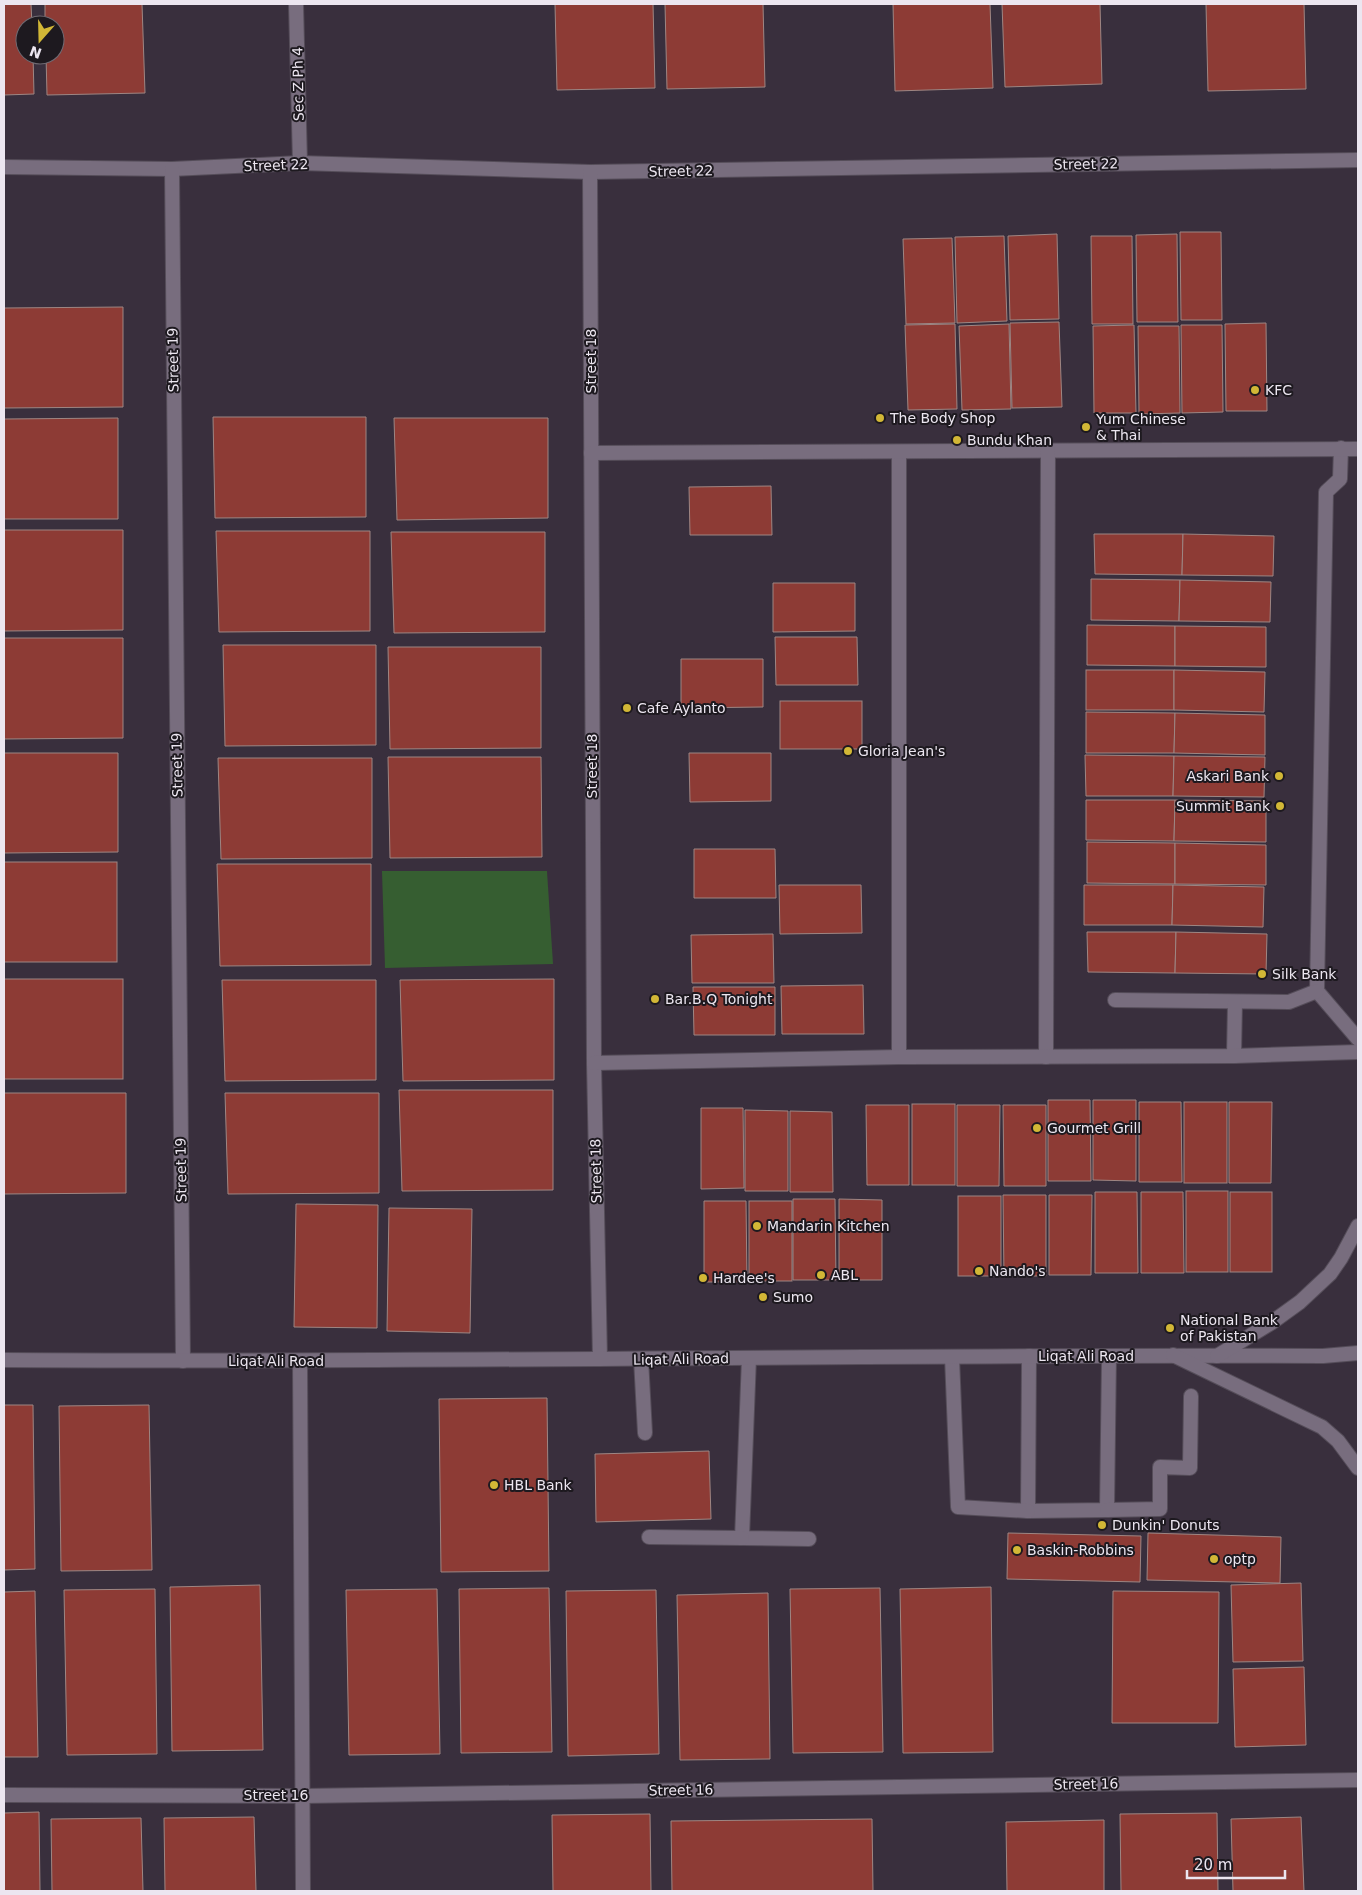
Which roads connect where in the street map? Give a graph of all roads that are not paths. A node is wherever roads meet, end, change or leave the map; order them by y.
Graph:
1 (296, 4) edge
2 (1358, 160) edge
3 (300, 163) junction
4 (4, 168) edge
5 (172, 168) junction
6 (590, 172) junction
7 (1341, 448) junction
8 (1358, 448) edge
9 (1048, 450) junction
10 (899, 452) junction
11 (591, 453) junction
12 (1318, 991) junction
13 (1115, 1000) dead end
14 (1235, 1002) junction
15 (1358, 1039) edge
16 (1358, 1052) edge
17 (1234, 1056) junction
18 (899, 1057) junction
19 (1046, 1057) junction
20 (594, 1063) junction
21 (1358, 1226) edge
22 (1358, 1353) edge
23 (1174, 1355) junction
24 (1029, 1356) junction
25 (1109, 1356) junction
26 (1217, 1356) junction
27 (952, 1357) junction
28 (749, 1358) junction
29 (600, 1359) junction
30 (641, 1359) junction
31 (4, 1360) edge
32 (183, 1361) junction
33 (300, 1361) junction
34 (1191, 1396) dead end
35 (645, 1433) dead end
36 (1358, 1468) edge
37 (1107, 1510) junction
38 (1028, 1511) junction
39 (649, 1537) dead end
40 (742, 1538) junction
41 (809, 1538) dead end
42 (1358, 1780) edge
43 (4, 1795) edge
44 (303, 1796) junction
45 (303, 1891) edge

1 - 3 street, Sec Z Ph 4
2 - 6 street, Street 22
3 - 5 street, Street 22
3 - 6 street, Street 22
4 - 5 street, Street 22
5 - 32 street, Street 19
6 - 11 street, Street 18
7 - 8 street
7 - 9 street
7 - 12 street
9 - 10 street
9 - 19 street
10 - 11 street
10 - 18 street
11 - 20 street, Street 18
12 - 14 street
12 - 15 street
13 - 14 street
14 - 17 street
16 - 17 street
17 - 19 street
18 - 19 street
18 - 20 street
20 - 29 street, Street 18
21 - 26 street
22 - 26 street, Liqat Ali Road
23 - 25 street, Liqat Ali Road
23 - 26 street, Liqat Ali Road
23 - 36 street
24 - 25 street, Liqat Ali Road
24 - 27 street, Liqat Ali Road
24 - 38 street
25 - 37 street
27 - 28 street, Liqat Ali Road
27 - 38 street
28 - 30 street, Liqat Ali Road
28 - 40 street
29 - 30 street, Liqat Ali Road
29 - 33 street, Liqat Ali Road
30 - 35 street
31 - 32 street, Liqat Ali Road
32 - 33 street, Liqat Ali Road
33 - 44 street
34 - 37 street
37 - 38 street
39 - 40 street
40 - 41 street
42 - 44 street, Street 16
43 - 44 street, Street 16
44 - 45 street

